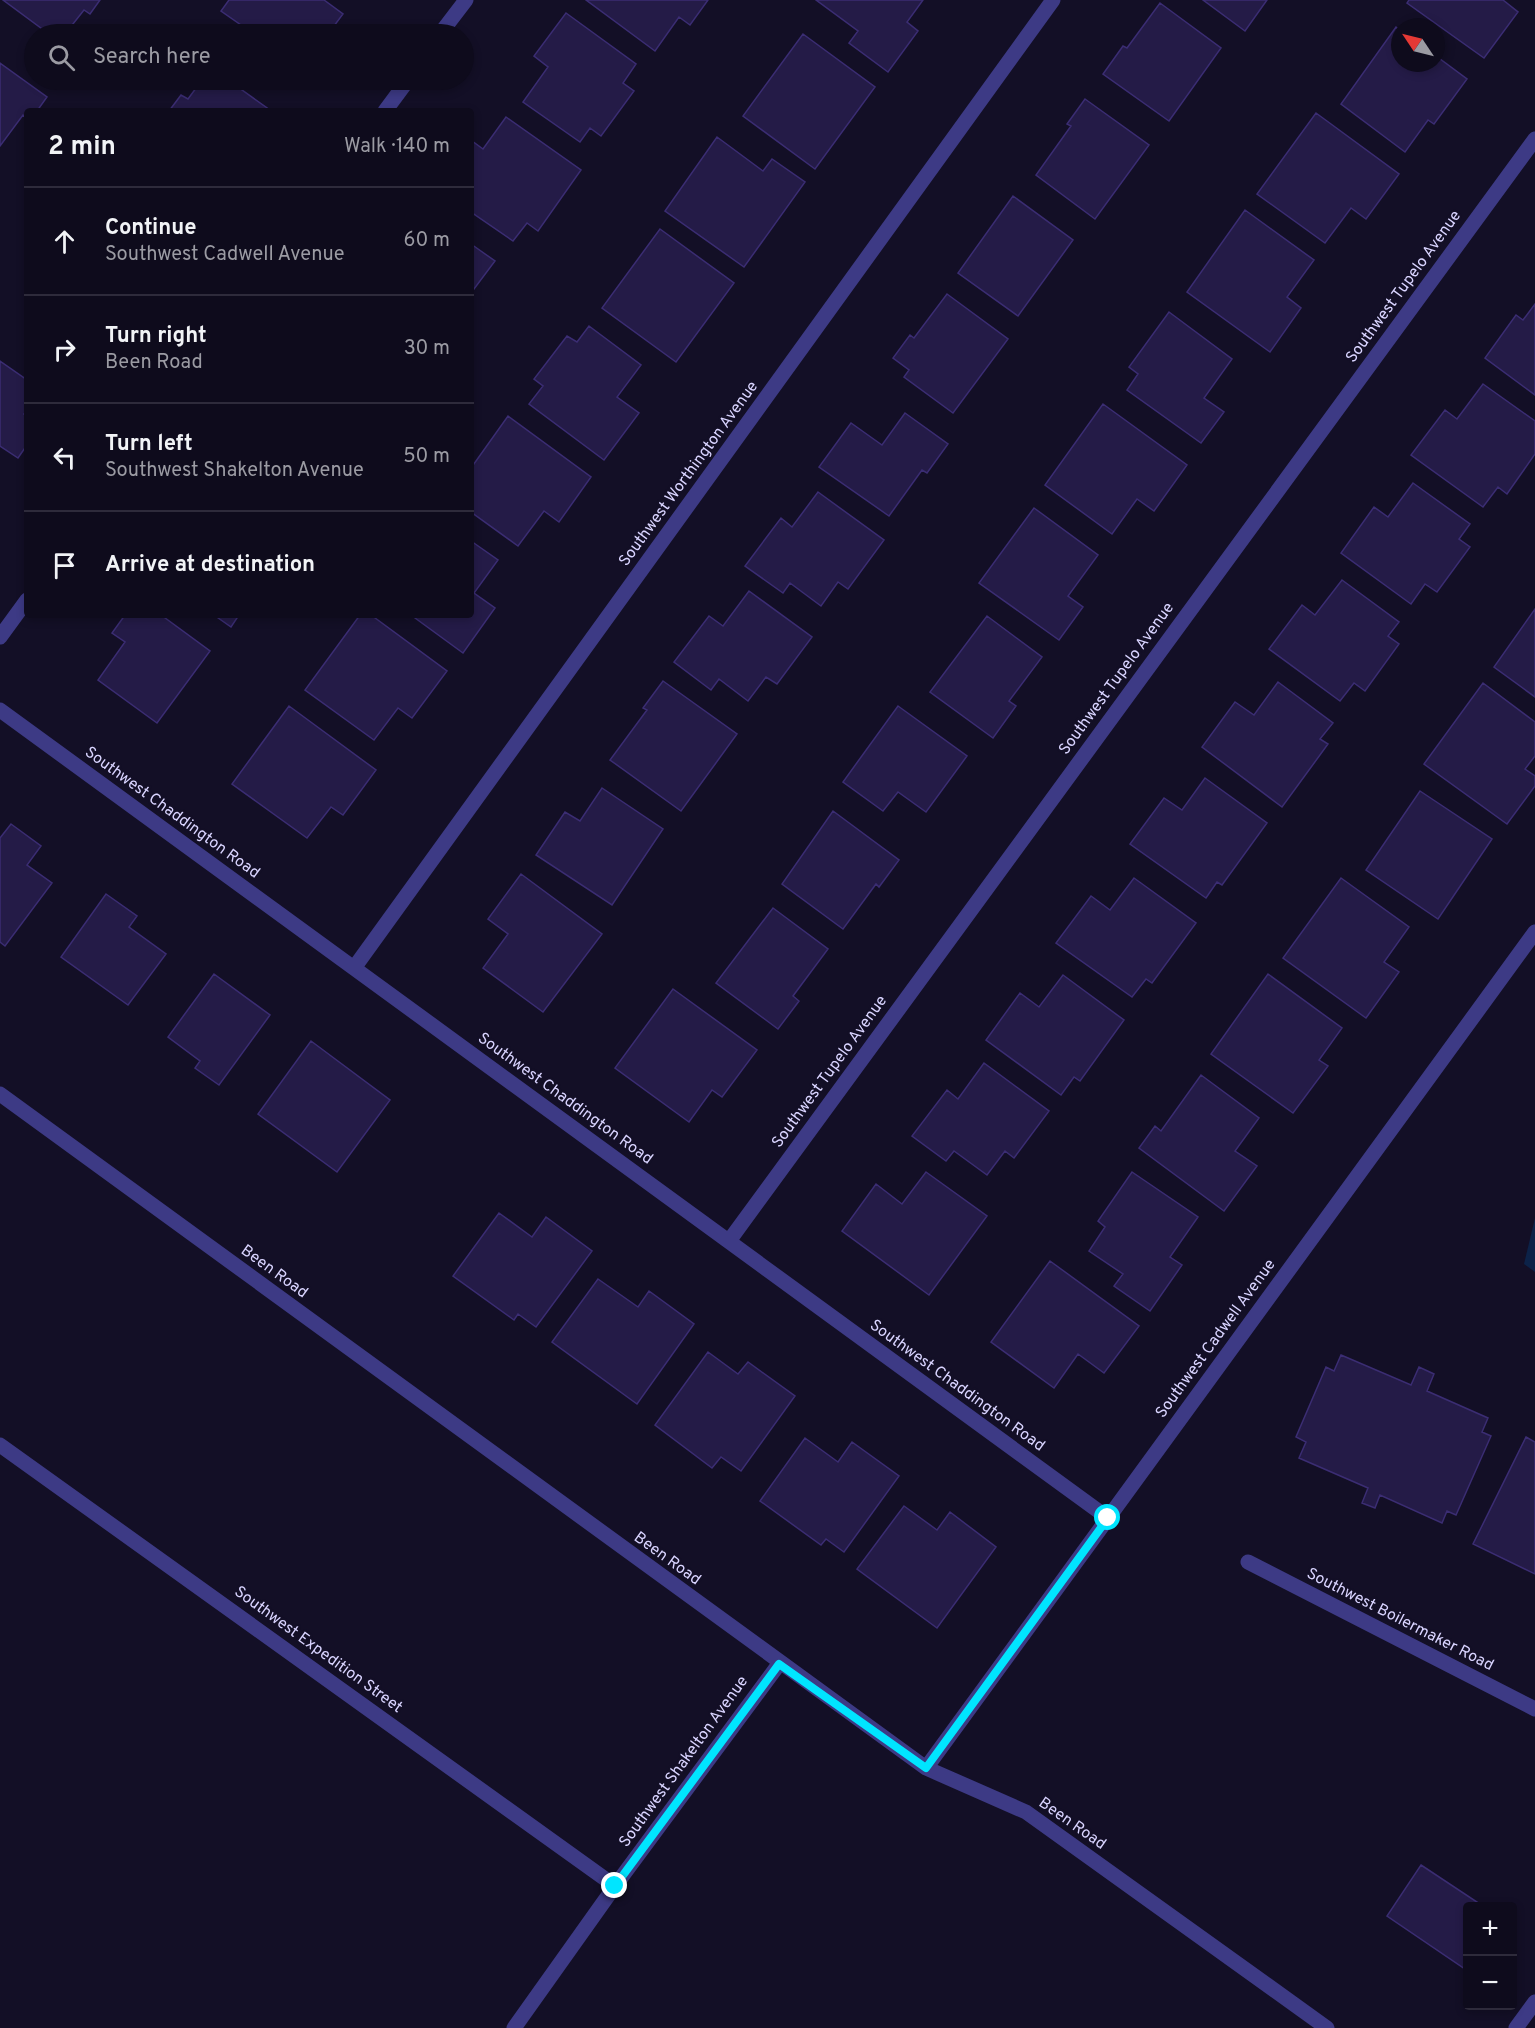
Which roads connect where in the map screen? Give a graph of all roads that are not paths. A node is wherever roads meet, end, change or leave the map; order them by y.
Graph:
1 (466, 0) edge
2 (1053, 0) edge
3 (448, 24) edge
4 (400, 90) edge
5 (386, 108) edge
6 (1535, 139) edge
7 (24, 604) edge
8 (0, 637) edge
9 (0, 710) edge
10 (1535, 932) edge
11 (354, 969) junction
12 (0, 1094) edge
13 (729, 1241) junction
14 (0, 1444) edge
15 (1108, 1518) junction
16 (1248, 1562) dead end
17 (779, 1664) junction
18 (1535, 1709) edge
19 (926, 1768) junction
20 (615, 1886) junction
21 (1535, 2002) edge
22 (514, 2028) edge
23 (1327, 2028) edge
24 (1516, 2028) edge

1 - 3 street
2 - 11 street, Southwest Worthington Avenue
4 - 5 street
6 - 13 street, Southwest Tupelo Avenue
7 - 8 street
9 - 11 street, Southwest Chaddington Road
10 - 15 street, Southwest Cadwell Avenue
11 - 13 street, Southwest Chaddington Road
12 - 17 street, Been Road
13 - 15 street, Southwest Chaddington Road
14 - 20 street, Southwest Expedition Street
15 - 19 street, Southwest Cadwell Avenue
16 - 18 street, Southwest Boilermaker Road
17 - 19 street, Been Road
17 - 20 street, Southwest Shakelton Avenue
19 - 23 street, Been Road
20 - 22 street, Southwest Shakelton Avenue
21 - 24 street

